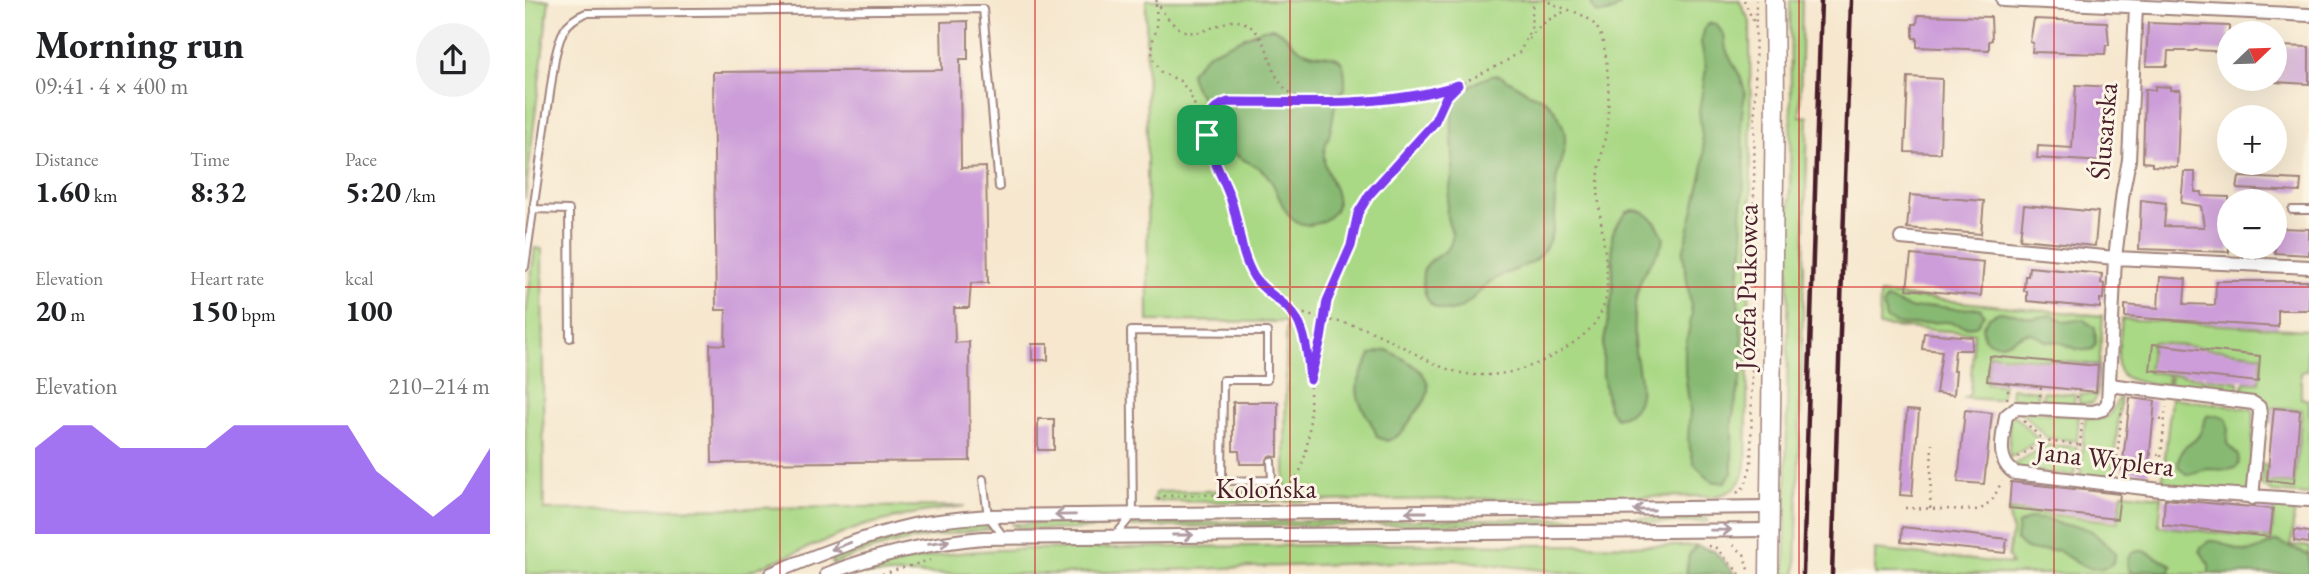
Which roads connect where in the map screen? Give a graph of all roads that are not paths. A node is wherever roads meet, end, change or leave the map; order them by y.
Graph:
1 (1774, 0) edge
2 (2003, 0) edge
3 (2136, 7) junction
4 (2309, 15) edge
5 (999, 187) dead end
6 (533, 209) junction
7 (2292, 210) dead end
8 (2309, 210) edge
9 (1901, 238) dead end
10 (2115, 258) junction
11 (525, 267) edge
12 (2309, 267) edge
13 (570, 338) dead end
14 (2109, 385) junction
15 (1271, 461) dead end
16 (983, 479) dead end
17 (2252, 498) junction
18 (2309, 500) edge
19 (1770, 507) junction
20 (1133, 514) junction
21 (988, 516) junction
22 (1769, 530) junction
23 (1115, 536) junction
24 (1005, 538) junction
25 (771, 574) edge
26 (827, 574) edge
27 (1769, 574) edge

1 - 19 street, Józefa Pukowca
2 - 3 street
3 - 4 street
3 - 10 street, Ślusarska
5 - 6 lane
6 - 11 lane
6 - 13 lane
7 - 8 lane
9 - 10 street
10 - 12 street
10 - 14 street, Jana Wyplera
14 - 17 street
14 - 17 street, Jana Wyplera
15 - 20 lane
16 - 21 lane
17 - 18 street, Jana Wyplera
19 -> 20 street, Kolońska
19 - 22 street, Józefa Pukowca
20 -> 21 street, Kolońska
20 - 23 lane
21 - 24 lane
21 -> 25 street, Kolońska
23 -> 22 street, Kolońska
22 - 27 street, Józefa Pukowca
23 - 24 street, Kolońska
26 -> 24 street, Kolońska

